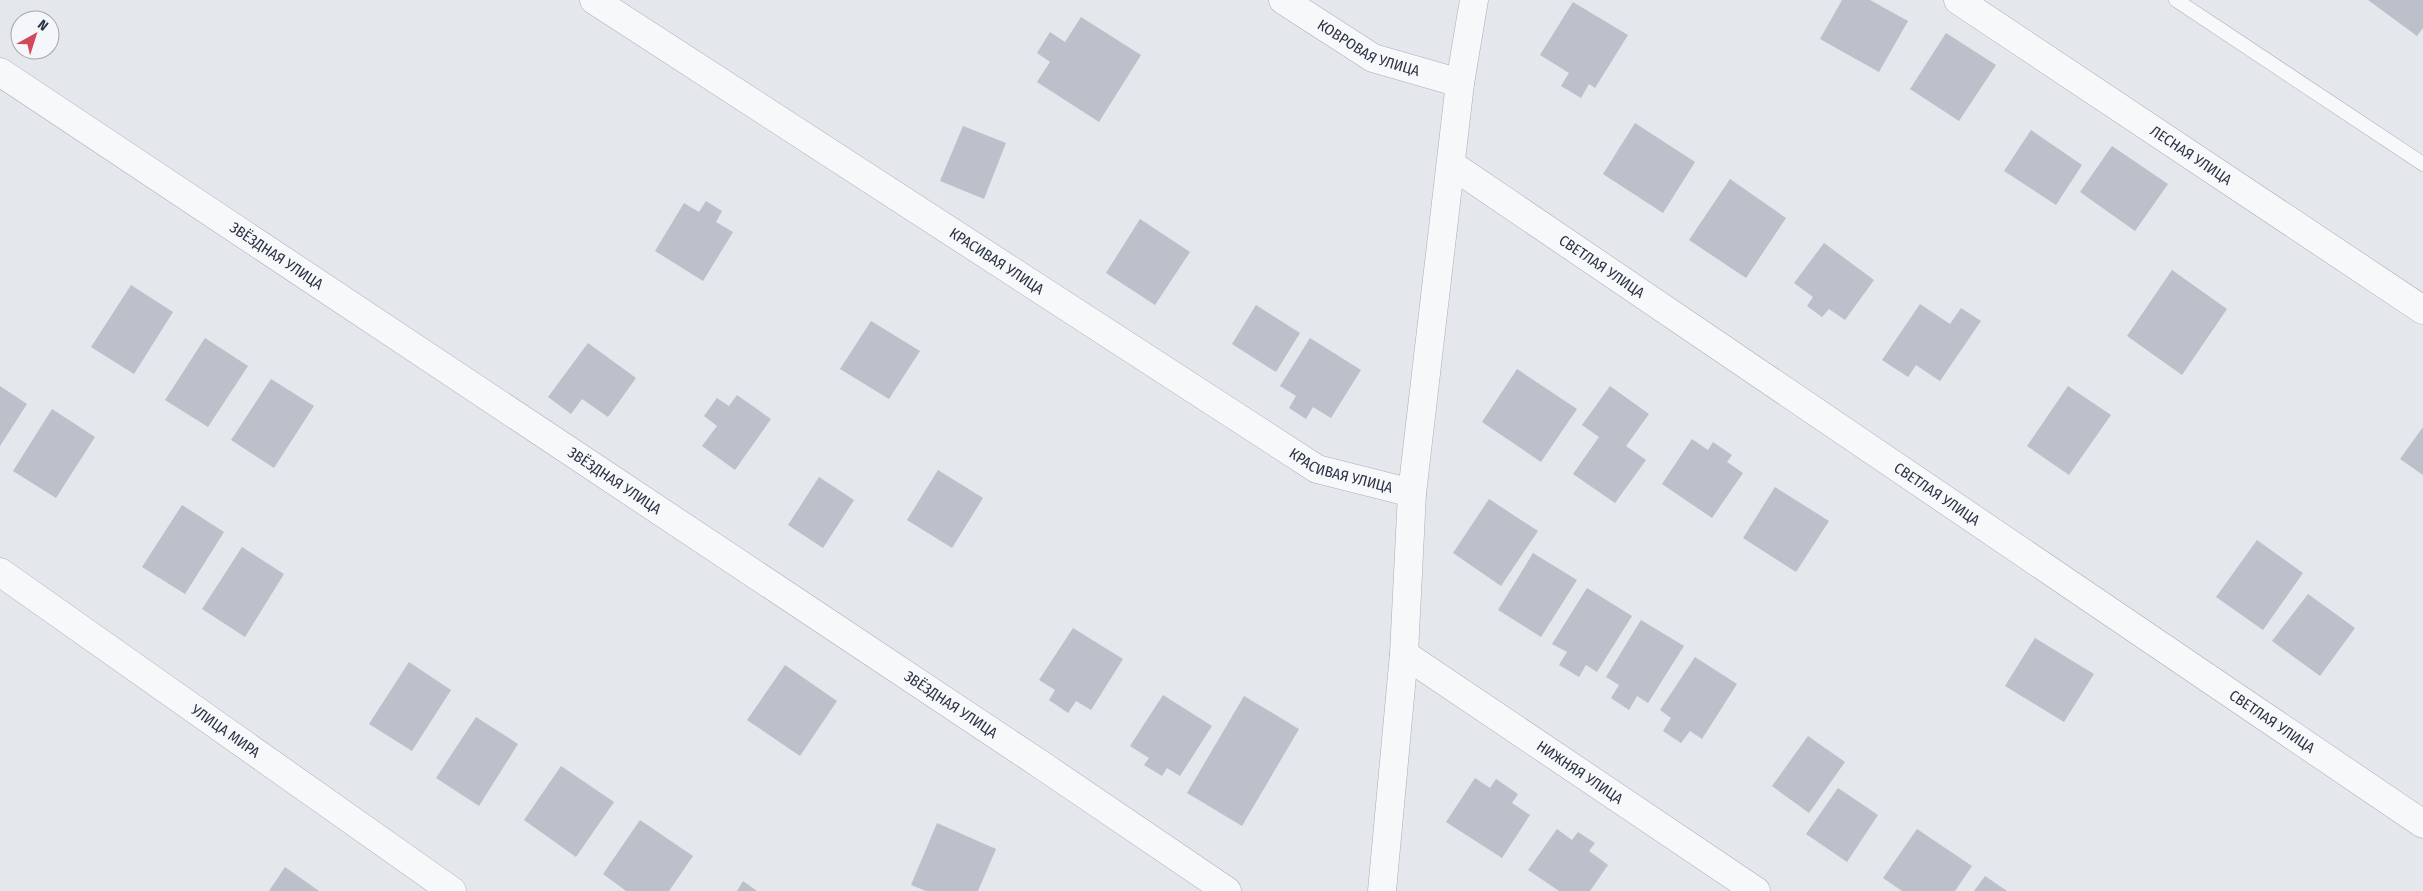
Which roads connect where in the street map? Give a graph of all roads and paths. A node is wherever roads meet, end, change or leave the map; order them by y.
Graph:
1 (594, 0) edge
2 (1283, 0) edge
3 (1474, 0) edge
4 (1958, 0) edge
5 (2176, 0) edge
6 (0, 72) edge
7 (1460, 83) junction
8 (2423, 164) edge
9 (1452, 165) junction
10 (2423, 310) edge
11 (1412, 494) junction
12 (0, 572) edge
13 (1404, 654) junction
14 (2423, 824) edge
15 (452, 891) edge
16 (1226, 891) edge
17 (1382, 891) edge
18 (1756, 891) edge

1 - 11 street, КРАСИВАЯ УЛИЦА
2 - 7 street, КОВРОВАЯ УЛИЦА
3 - 7 street
4 - 10 street, ЛЕСНАЯ УЛИЦА
5 - 8 lane
6 - 16 street, ЗВЁЗДНАЯ УЛИЦА
7 - 9 street
9 - 11 street
9 - 14 street, СВЕТЛАЯ УЛИЦА
11 - 13 street
12 - 15 street, УЛИЦА МИРА
13 - 17 street
13 - 18 street, НИЖНЯЯ УЛИЦА

